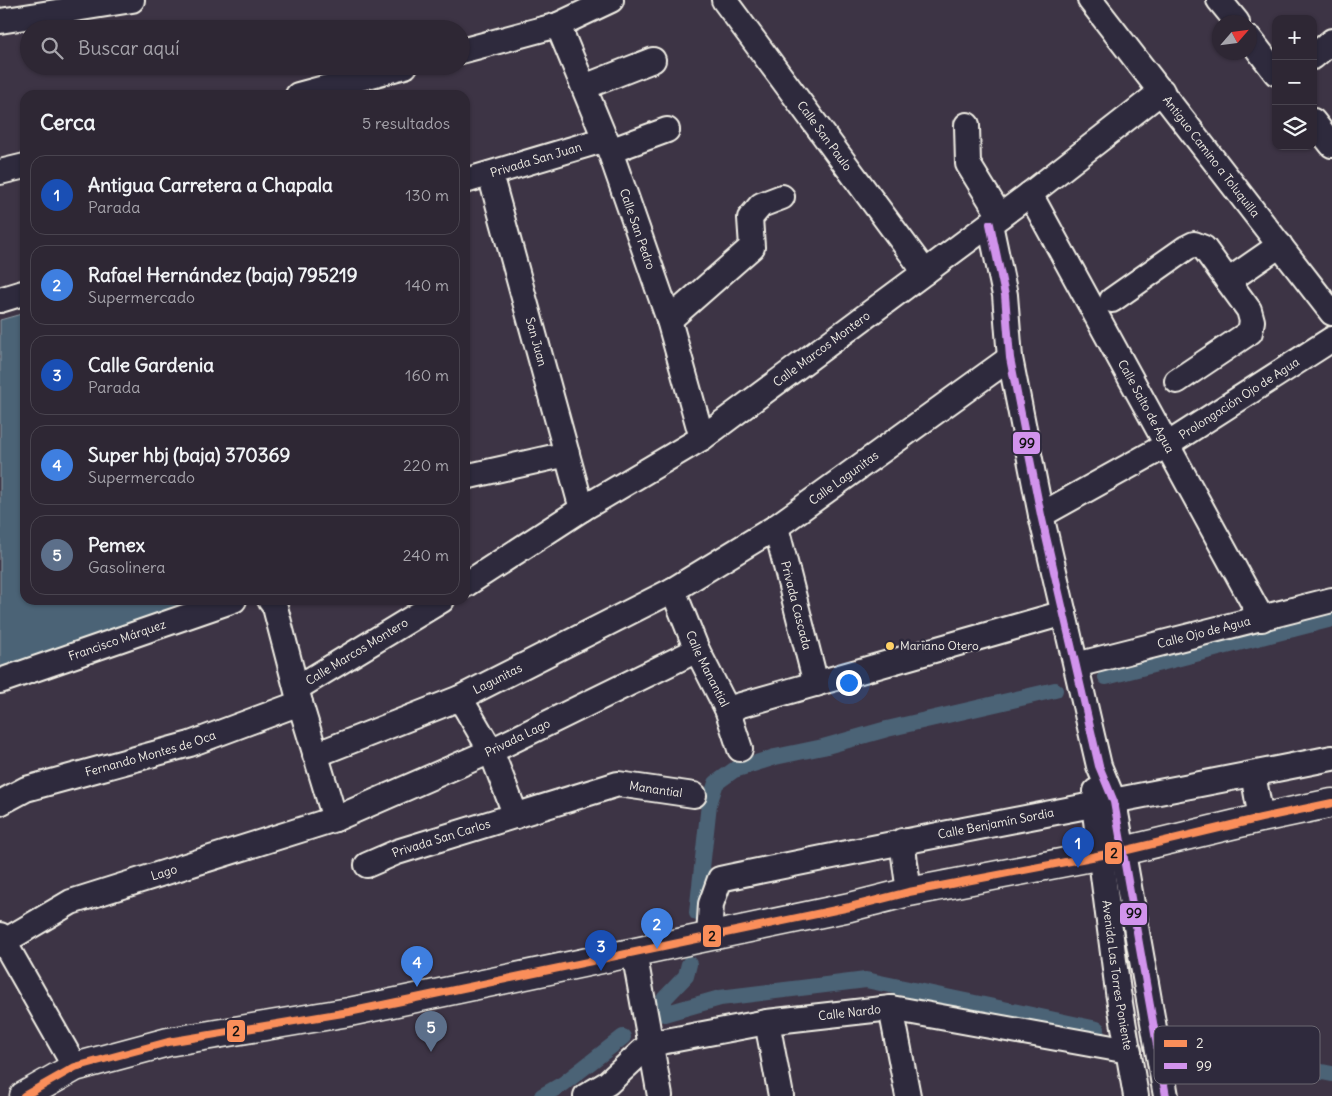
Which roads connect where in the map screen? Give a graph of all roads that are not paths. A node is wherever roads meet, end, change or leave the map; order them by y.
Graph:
1 (132, 0) edge
2 (611, 0) edge
3 (724, 0) edge
4 (1090, 0) edge
5 (0, 21) edge
6 (558, 25) junction
7 (1332, 41) edge
8 (1257, 48) edge
9 (470, 49) edge
10 (1317, 54) edge
11 (653, 60) dead end
12 (1272, 68) edge
13 (372, 75) edge
14 (584, 86) junction
15 (316, 90) edge
16 (1162, 91) junction
17 (967, 125) dead end
18 (1317, 126) edge
19 (667, 130) dead end
20 (608, 145) junction
21 (1332, 145) edge
22 (20, 167) edge
23 (0, 172) edge
24 (490, 174) junction
25 (470, 179) edge
26 (1030, 194) junction
27 (782, 197) dead end
28 (995, 220) junction
29 (1280, 245) junction
30 (925, 272) junction
31 (1228, 281) junction
32 (20, 294) edge
33 (0, 300) edge
34 (1112, 300) dead end
35 (1332, 313) edge
36 (668, 320) junction
37 (1332, 339) edge
38 (1010, 358) junction
39 (1177, 381) dead end
40 (702, 438) junction
41 (1167, 445) junction
42 (567, 454) junction
43 (470, 476) edge
44 (582, 509) junction
45 (1041, 515) junction
46 (776, 527) junction
47 (470, 582) edge
48 (673, 590) junction
49 (1332, 600) edge
50 (220, 605) edge
51 (274, 605) edge
52 (429, 605) edge
53 (1064, 613) junction
54 (1262, 619) junction
55 (697, 650) junction
56 (1076, 664) junction
57 (0, 681) edge
58 (816, 684) junction
59 (298, 696) junction
60 (460, 698) junction
61 (727, 709) junction
62 (740, 749) dead end
63 (491, 751) junction
64 (315, 755) junction
65 (1332, 758) edge
66 (1254, 774) junction
67 (618, 784) joint
68 (694, 794) dead end
69 (0, 803) edge
70 (1332, 803) edge
71 (1104, 804) junction
72 (516, 816) junction
73 (1261, 818) junction
74 (335, 819) junction
75 (902, 841) junction
76 (1112, 853) junction
77 (367, 865) dead end
78 (1118, 890) junction
79 (909, 892) junction
80 (709, 937) junction
81 (1, 940) edge
82 (634, 952) junction
83 (891, 1008) junction
84 (766, 1022) junction
85 (650, 1044) junction
86 (1154, 1044) edge
87 (1129, 1051) junction
88 (75, 1067) junction
89 (24, 1096) edge
90 (586, 1096) edge
91 (660, 1096) edge
92 (781, 1096) edge
93 (908, 1096) edge
94 (1136, 1096) edge

1 - 5 street
2 - 6 street
3 - 30 street, Calle San Paulo
4 - 16 street, Antiguo Camino a Toluquilla
6 - 9 street
6 - 14 street, Calle San Pedro
7 - 10 street
8 - 12 street
11 - 14 street
13 - 15 street
14 - 20 street, Calle San Pedro
16 - 26 street, Calle Marcos Montero
16 - 29 street, Antiguo Camino a Toluquilla
17 - 28 street
18 - 21 street
19 - 20 street, Privada San Juan
20 - 24 street, Privada San Juan
20 - 36 street, Calle San Pedro
22 - 23 street
24 - 25 street, Privada San Juan
24 - 42 street, San Juan
26 - 28 street, Calle Marcos Montero
26 - 41 street, Calle Salto de Agua
27 - 36 street
28 - 30 street, Calle Marcos Montero
28 - 38 street
29 - 31 street
29 - 35 street, Antiguo Camino a Toluquilla
30 - 40 street, Calle Marcos Montero
31 - 34 street
31 - 39 street
32 - 33 street
36 - 40 street, Calle San Pedro
37 - 41 street, Prolongación Ojo de Agua
38 - 45 street
38 - 46 street, Calle Lagunitas
40 - 44 street, Calle Marcos Montero
41 - 45 street, Prolongación Ojo de Agua
41 - 54 street, Calle Salto de Agua
42 - 43 street
42 - 44 street, San Juan
44 - 47 street, Calle Marcos Montero
45 - 53 street
46 - 48 street, Calle Lagunitas
46 - 58 street, Privada Cascada
48 - 55 street, Calle Manantial
48 - 60 street, Lagunitas
49 - 54 street, Calle Ojo de Agua
50 - 57 street, Francisco Márquez
51 - 59 street
52 - 59 street, Calle Marcos Montero
53 - 56 street
53 - 58 street
54 - 56 street, Calle Ojo de Agua
55 - 61 street, Calle Manantial
55 - 63 street, Privada Lago
56 - 71 street, Avenida Las Torres Poniente
58 - 61 street
59 - 64 street
59 - 69 street, Fernando Montes de Oca
60 - 63 street
60 - 64 street, Lagunitas
61 - 62 street, Calle Manantial
63 - 72 street
63 - 74 street, Privada Lago
64 - 74 street
65 - 66 street, Calle Benjamín Sordia
66 - 71 street, Calle Benjamín Sordia
66 - 73 street
67 - 68 street, Manantial
67 - 72 street, Privada San Carlos
70 - 73 main road
71 - 75 street, Calle Benjamín Sordia
71 - 76 street, Avenida Las Torres Poniente
72 - 77 street, Privada San Carlos
73 - 76 main road
74 - 81 street, Lago
75 - 79 street
75 - 80 street, Calle Benjamín Sordia
76 - 78 street, Avenida Las Torres Poniente
76 - 79 main road
78 - 86 street, Avenida Las Torres Poniente
78 - 87 street, Avenida Las Torres Poniente
79 - 80 main road
80 - 82 main road
81 - 88 street
82 - 85 street
82 - 88 main road
83 - 84 street, Calle Nardo
83 - 87 street, Calle Nardo
83 - 93 street
84 - 85 street, Calle Nardo
84 - 92 street
85 - 90 street
85 - 91 street
87 - 94 street, Avenida Las Torres Poniente
88 - 89 main road

